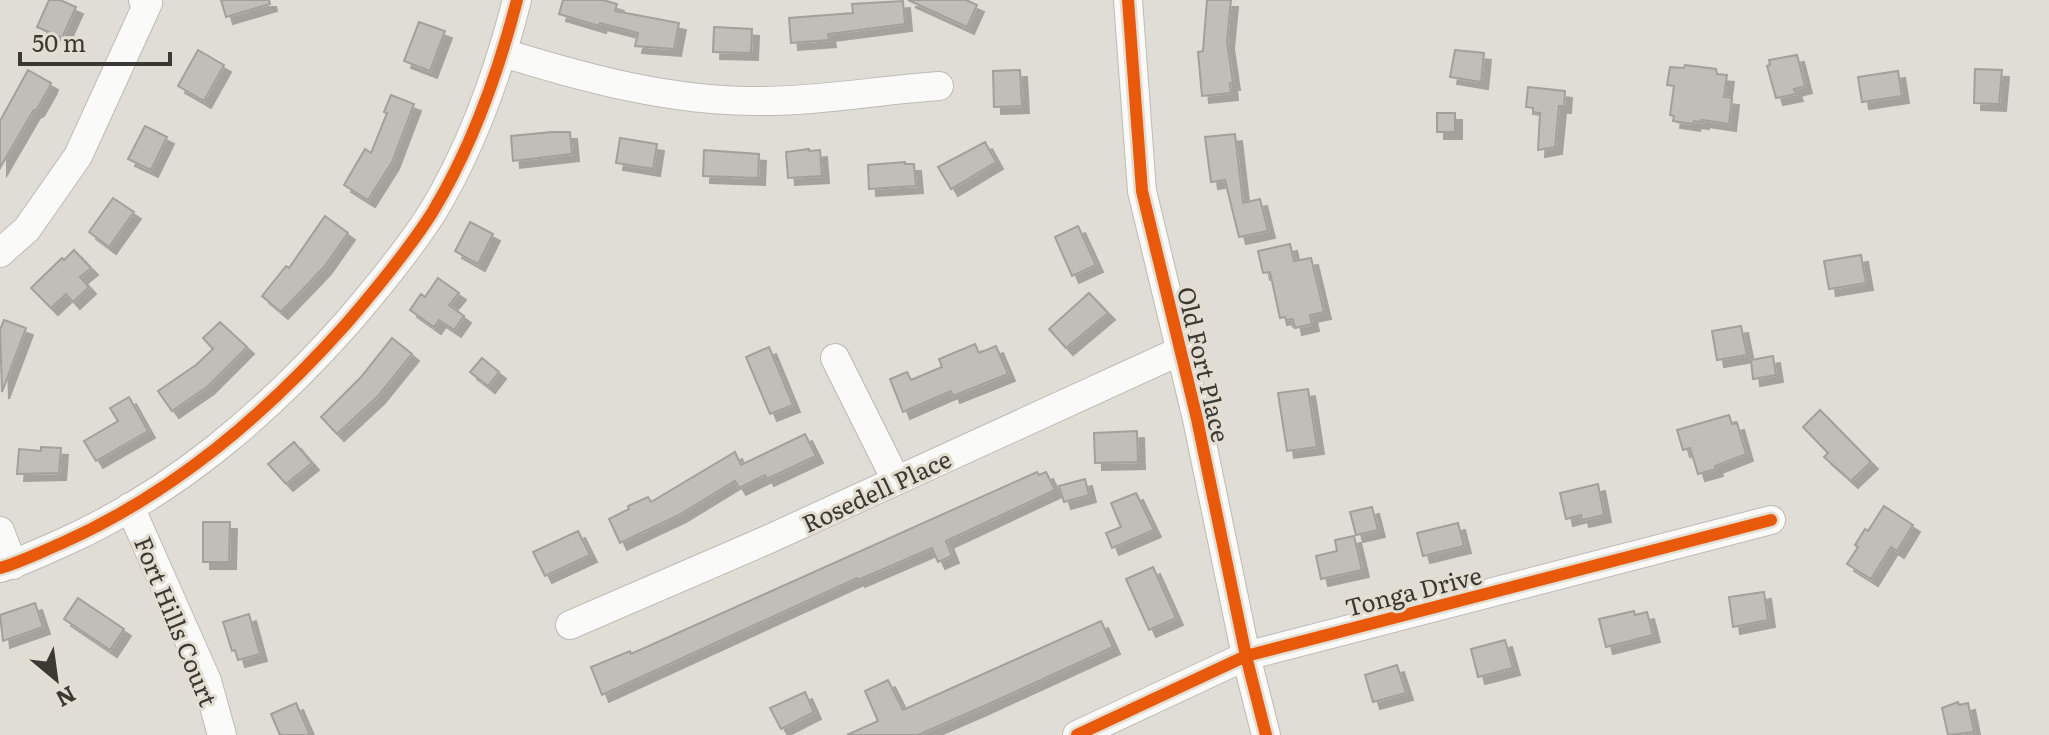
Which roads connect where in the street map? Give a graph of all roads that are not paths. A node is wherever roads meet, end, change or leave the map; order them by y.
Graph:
1 (517, 0) edge
2 (1128, 0) edge
3 (146, 1) edge
4 (504, 53) junction
5 (939, 86) dead end
6 (0, 253) edge
7 (1180, 351) junction
8 (835, 358) dead end
9 (896, 480) junction
10 (130, 507) junction
11 (1771, 520) dead end
12 (0, 531) edge
13 (7, 566) edge
14 (570, 625) dead end
15 (1246, 656) junction
16 (222, 735) edge
17 (1077, 735) edge
18 (1266, 735) edge

1 - 4 street
2 - 7 street, Old Fort Place
3 - 6 street
4 - 5 street
4 - 10 street
7 - 9 street, Rosedell Place
7 - 15 street, Old Fort Place
8 - 9 street
9 - 14 street, Rosedell Place
10 - 13 street
10 - 16 street, Fort Hills Court
11 - 15 street, Tonga Drive
12 - 13 street
15 - 17 street, Tonga Drive
15 - 18 street, Old Fort Place

